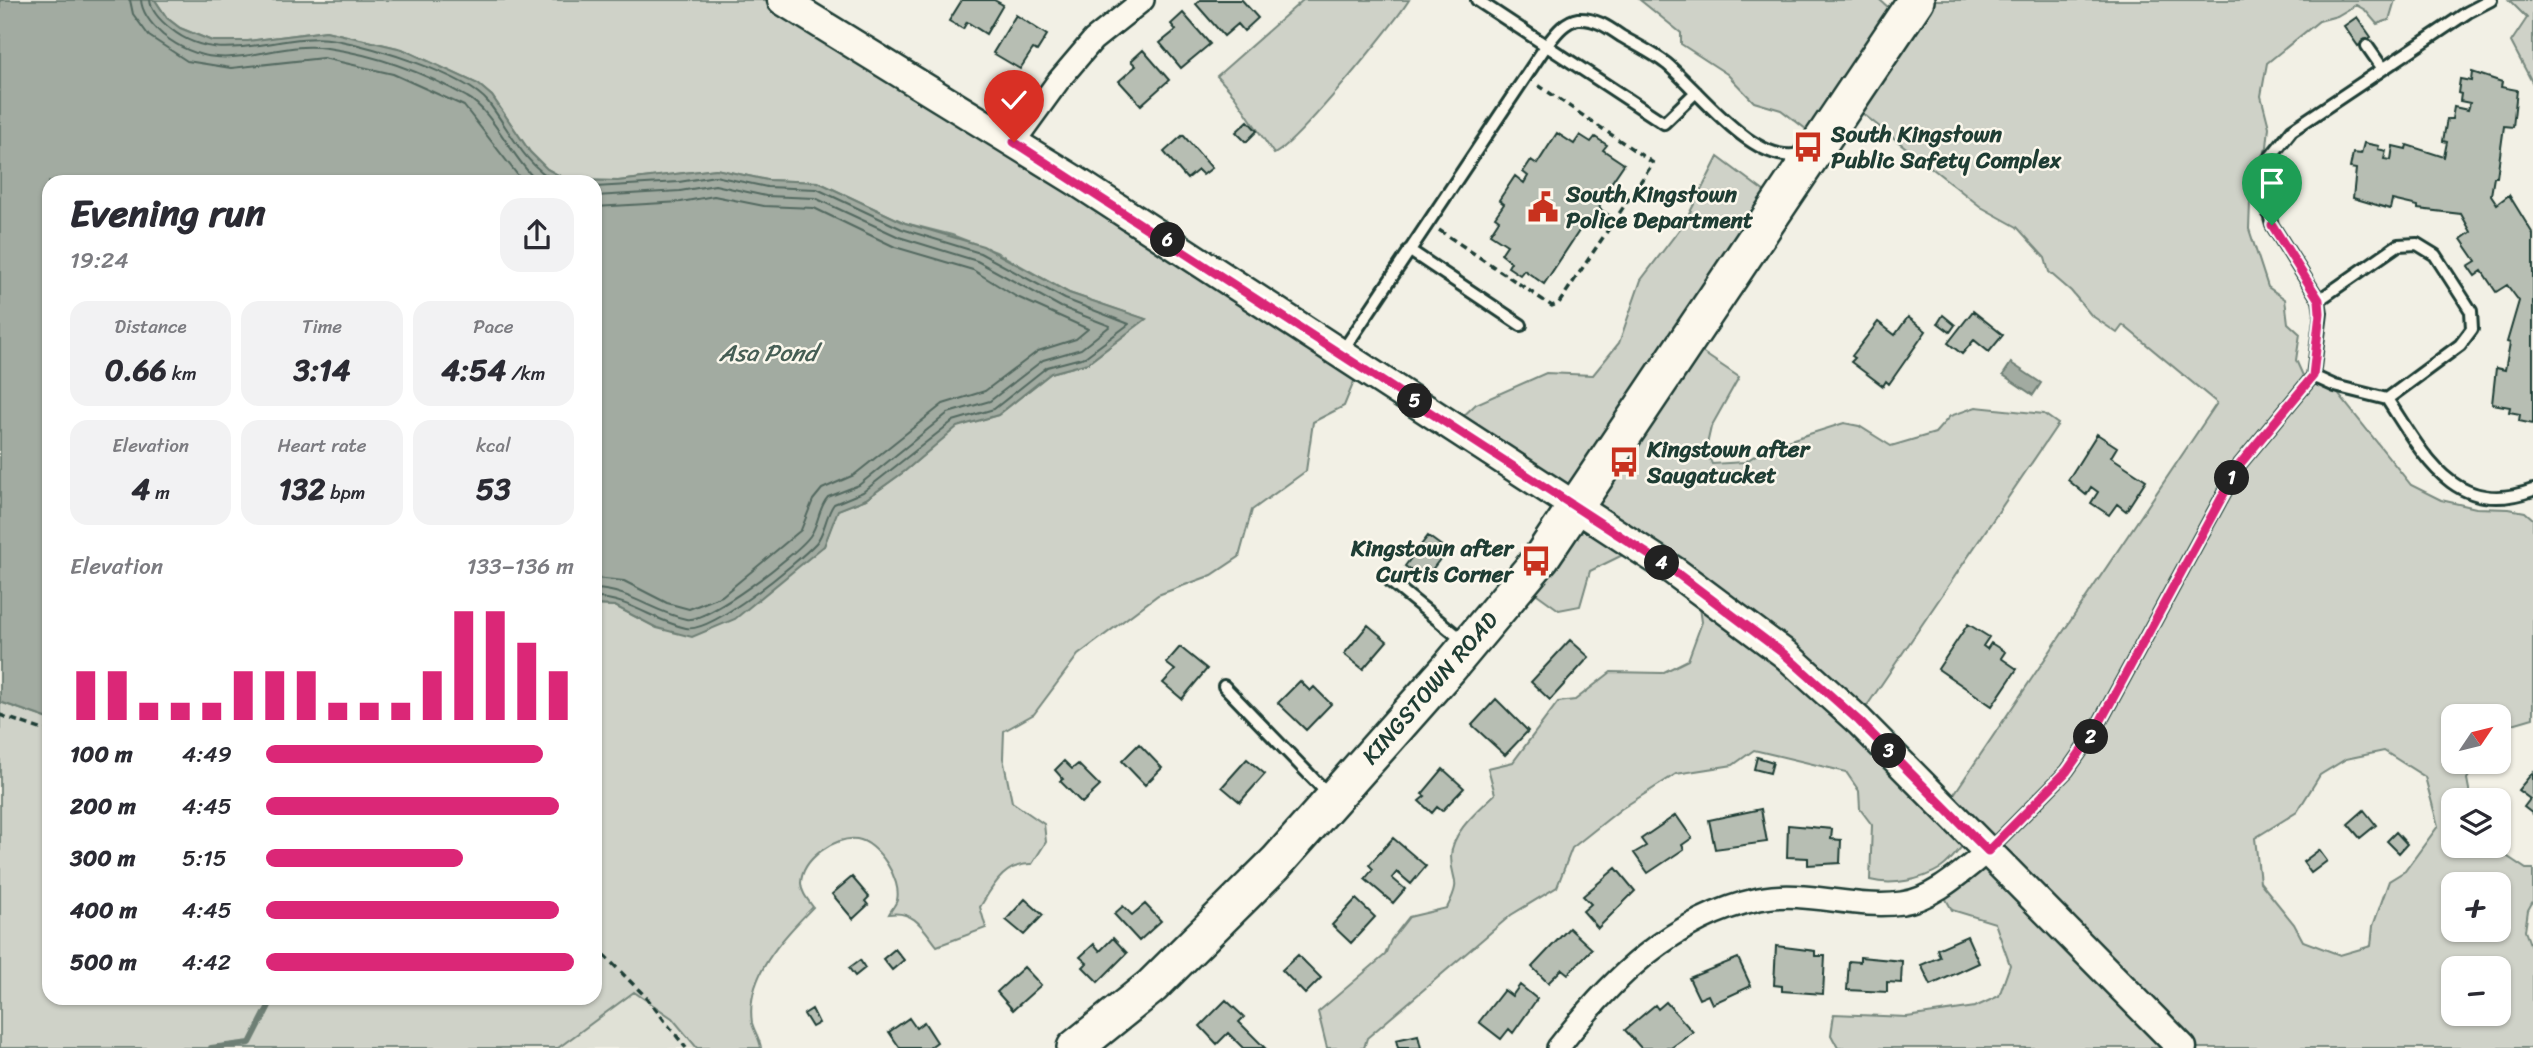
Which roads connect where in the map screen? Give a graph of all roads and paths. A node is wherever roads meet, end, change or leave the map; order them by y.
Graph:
1 (782, 0) edge
2 (1143, 0) edge
3 (1477, 0) edge
4 (1916, 0) edge
5 (2491, 0) edge
6 (1546, 46) junction
7 (2367, 46) dead end
8 (2383, 69) junction
9 (1525, 76) junction
10 (1696, 92) junction
11 (1014, 142) junction
12 (1819, 147) junction
13 (1427, 222) junction
14 (1409, 250) junction
15 (2319, 300) junction
16 (1521, 325) dead end
17 (1342, 352) junction
18 (2313, 376) junction
19 (2386, 399) junction
20 (2533, 490) edge
21 (1577, 508) junction
22 (1391, 582) dead end
23 (1468, 645) junction
24 (1224, 686) dead end
25 (0, 715) edge
26 (42, 730) edge
27 (1333, 799) junction
28 (1988, 851) junction
29 (602, 953) edge
30 (686, 1048) edge
31 (1075, 1048) edge
32 (1558, 1048) edge
33 (2182, 1048) edge

1 - 11 street
2 - 11 street
3 - 6 lane
4 - 12 main road, KINGSTOWN ROAD
5 - 8 lane
6 - 9 lane
6 - 10 lane
6 - 10 lane
7 - 8 lane
8 - 15 lane
9 - 13 lane
9 - 13 path
10 - 12 lane
11 - 17 street
12 - 21 main road, KINGSTOWN ROAD
13 - 14 lane
14 - 16 lane
14 - 17 lane
15 - 18 lane
15 - 19 lane
17 - 21 street
18 - 19 lane
18 - 28 lane
19 - 20 lane
21 - 23 main road, KINGSTOWN ROAD
21 - 28 street
22 - 23 lane
23 - 27 main road, KINGSTOWN ROAD
24 - 27 lane
25 - 26 path
27 - 31 main road, KINGSTOWN ROAD
28 - 32 street
28 - 33 street
29 - 30 path

